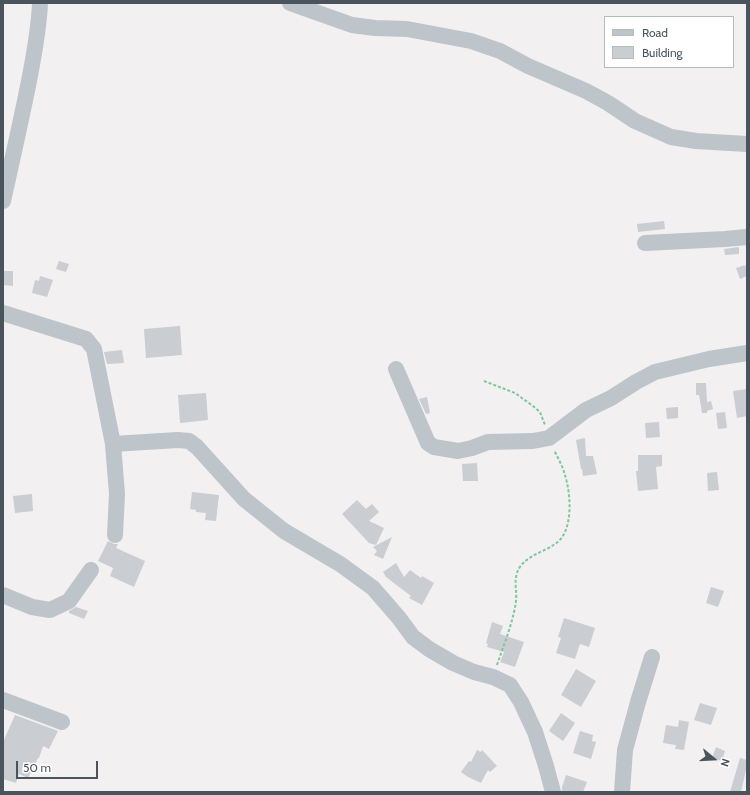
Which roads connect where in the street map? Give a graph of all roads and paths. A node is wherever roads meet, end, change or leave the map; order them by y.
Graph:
1 (40, 3) edge
2 (290, 3) edge
3 (10, 143) edge
4 (747, 144) edge
5 (3, 201) edge
6 (747, 237) edge
7 (645, 243) dead end
8 (3, 312) edge
9 (747, 353) edge
10 (396, 369) dead end
11 (484, 381) dead end
12 (549, 438) junction
13 (113, 444) junction
14 (115, 535) dead end
15 (91, 570) dead end
16 (3, 595) edge
17 (652, 657) dead end
18 (494, 677) junction
19 (3, 700) edge
20 (62, 722) dead end
21 (553, 792) edge
22 (622, 792) edge

1 - 3 street
2 - 4 street
3 - 5 street
6 - 7 street
8 - 13 street
9 - 12 street
10 - 12 street
11 - 12 path
12 - 18 path
13 - 14 street
13 - 18 street
15 - 16 street
17 - 22 street
18 - 21 street
19 - 20 street

